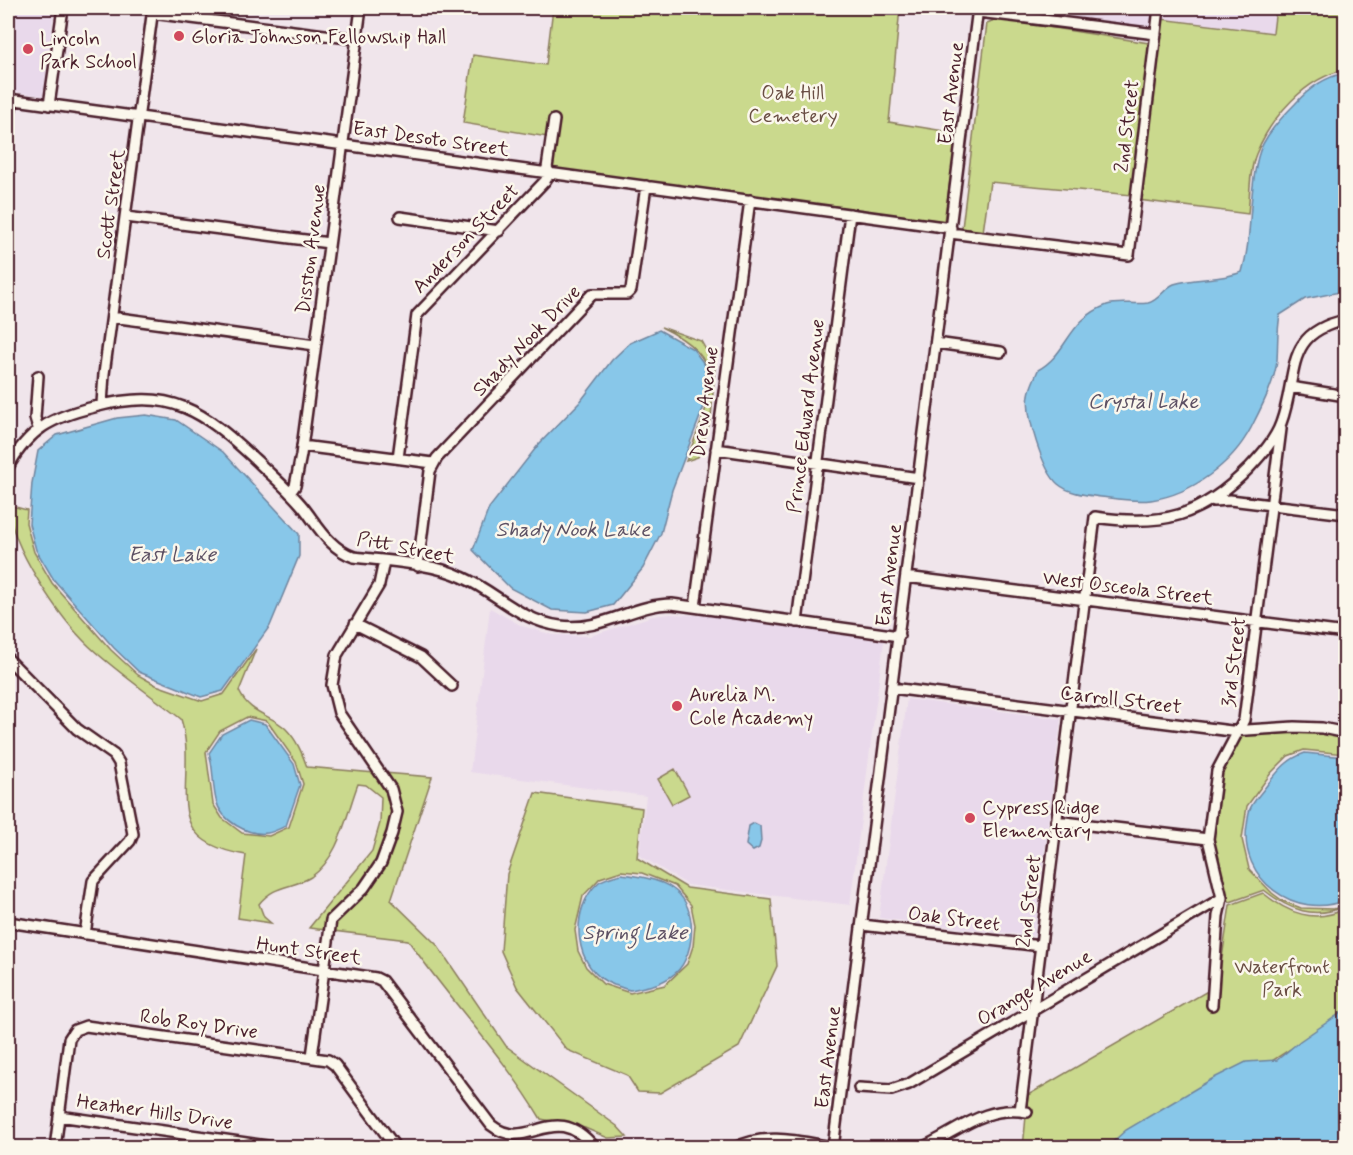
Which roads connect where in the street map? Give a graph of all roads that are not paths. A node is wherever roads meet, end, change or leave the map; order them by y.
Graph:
1 (63, 8) edge
2 (361, 8) edge
3 (1159, 8) edge
4 (153, 10) edge
5 (978, 10) edge
6 (1156, 34) junction
7 (356, 39) junction
8 (10, 100) edge
9 (49, 105) junction
10 (140, 117) junction
11 (554, 120) dead end
12 (8, 125) edge
13 (341, 144) junction
14 (550, 173) junction
15 (646, 186) junction
16 (750, 200) junction
17 (850, 214) junction
18 (126, 217) junction
19 (400, 217) dead end
20 (499, 231) junction
21 (950, 231) junction
22 (329, 243) junction
23 (1130, 250) joint
24 (112, 317) junction
25 (1346, 320) edge
26 (936, 343) junction
27 (315, 345) junction
28 (1001, 352) dead end
29 (38, 376) dead end
30 (1290, 387) junction
31 (1346, 396) edge
32 (102, 404) junction
33 (1281, 424) junction
34 (38, 428) junction
35 (302, 446) junction
36 (716, 449) junction
37 (398, 458) junction
38 (818, 463) junction
39 (433, 464) junction
40 (8, 467) edge
41 (919, 478) junction
42 (290, 493) junction
43 (1214, 501) junction
44 (1272, 505) junction
45 (1346, 514) edge
46 (384, 561) junction
47 (418, 566) junction
48 (906, 577) junction
49 (1085, 600) junction
50 (695, 607) junction
51 (797, 622) junction
52 (1256, 622) junction
53 (355, 624) junction
54 (1346, 633) edge
55 (899, 636) junction
56 (8, 659) edge
57 (452, 686) dead end
58 (892, 688) junction
59 (1070, 711) junction
60 (1240, 730) junction
61 (1346, 733) edge
62 (1056, 821) junction
63 (1208, 838) junction
64 (1222, 898) junction
65 (8, 922) edge
66 (862, 925) junction
67 (85, 934) junction
68 (1041, 946) junction
69 (324, 970) junction
70 (1212, 1005) dead end
71 (1033, 1009) junction
72 (312, 1056) junction
73 (859, 1088) dead end
74 (59, 1116) junction
75 (514, 1136) junction
76 (833, 1147) edge
77 (55, 1148) edge
78 (281, 1148) edge
79 (396, 1148) edge
80 (516, 1148) edge
81 (595, 1148) edge
82 (735, 1148) edge
83 (838, 1148) edge
84 (921, 1148) edge

1 - 9 street
2 - 7 street, Disston Avenue
3 - 6 street, 2nd Street
4 - 7 street
4 - 10 street, Scott Street
5 - 6 street
5 - 21 street, East Avenue
6 - 23 street, 2nd Street
7 - 13 street, Disston Avenue
8 - 9 street, East Desoto Street
8 - 12 street
9 - 10 street, East Desoto Street
10 - 13 street, East Desoto Street
10 - 18 street, Scott Street
11 - 14 street
13 - 14 street, East Desoto Street
13 - 22 street, Disston Avenue
14 - 15 street, East Desoto Street
14 - 20 street, Anderson Street
15 - 16 street, East Desoto Street
15 - 39 street, Shady Nook Drive
16 - 17 street, East Desoto Street
16 - 36 street, Drew Avenue
17 - 21 street, East Desoto Street
17 - 38 street, Prince Edward Avenue
18 - 22 street
18 - 24 street, Scott Street
19 - 20 street
20 - 37 street, Anderson Street
21 - 23 street, East Desoto Street
21 - 26 street, East Avenue
22 - 27 street, Disston Avenue
24 - 27 street
24 - 32 street, Scott Street
25 - 30 street
26 - 28 street
26 - 41 street, East Avenue
27 - 35 street, Disston Avenue
29 - 34 street
30 - 31 street
30 - 33 street
32 - 34 street, Pitt Street
32 - 42 street, Pitt Street
33 - 43 street
33 - 44 street, 3rd Street
34 - 40 street, Pitt Street
35 - 37 street
35 - 42 street, Disston Avenue
36 - 38 street
36 - 50 street, Drew Avenue
37 - 39 street
38 - 41 street
38 - 51 street, Prince Edward Avenue
39 - 47 street
41 - 48 street, East Avenue
42 - 46 street, Pitt Street
43 - 44 street
43 - 49 street, 2nd Street
44 - 45 street
44 - 52 street, 3rd Street
46 - 47 street, Pitt Street
46 - 53 street
47 - 50 street, Pitt Street
48 - 49 street, West Osceola Street
48 - 55 street, East Avenue
49 - 52 street, West Osceola Street
49 - 59 street, 2nd Street
50 - 51 street, Pitt Street
51 - 55 street, Pitt Street
52 - 54 street, West Osceola Street
52 - 60 street, 3rd Street
53 - 57 street
53 - 69 street
55 - 58 street, East Avenue
56 - 67 street
58 - 59 street, Carroll Street
58 - 66 street, East Avenue
59 - 60 street, Carroll Street
59 - 62 street, 2nd Street
60 - 61 street, Carroll Street
60 - 63 street, 3rd Street
62 - 63 street
62 - 68 street, 2nd Street
63 - 64 street, 3rd Street
64 - 70 street, 3rd Street
64 - 71 street, Orange Avenue
65 - 67 street, Hunt Street
66 - 68 street, Oak Street
66 - 76 street, East Avenue
67 - 69 street, Hunt Street
68 - 71 street, 2nd Street
69 - 72 street
69 - 75 street, Hunt Street
71 - 73 street, Orange Avenue
71 - 84 street, 2nd Street
72 - 74 street, Rob Roy Drive
72 - 79 street, Rob Roy Drive
74 - 77 street, Rob Roy Drive
74 - 78 street, Heather Hills Drive
75 - 80 street
75 - 81 street
76 - 82 street
76 - 83 street

